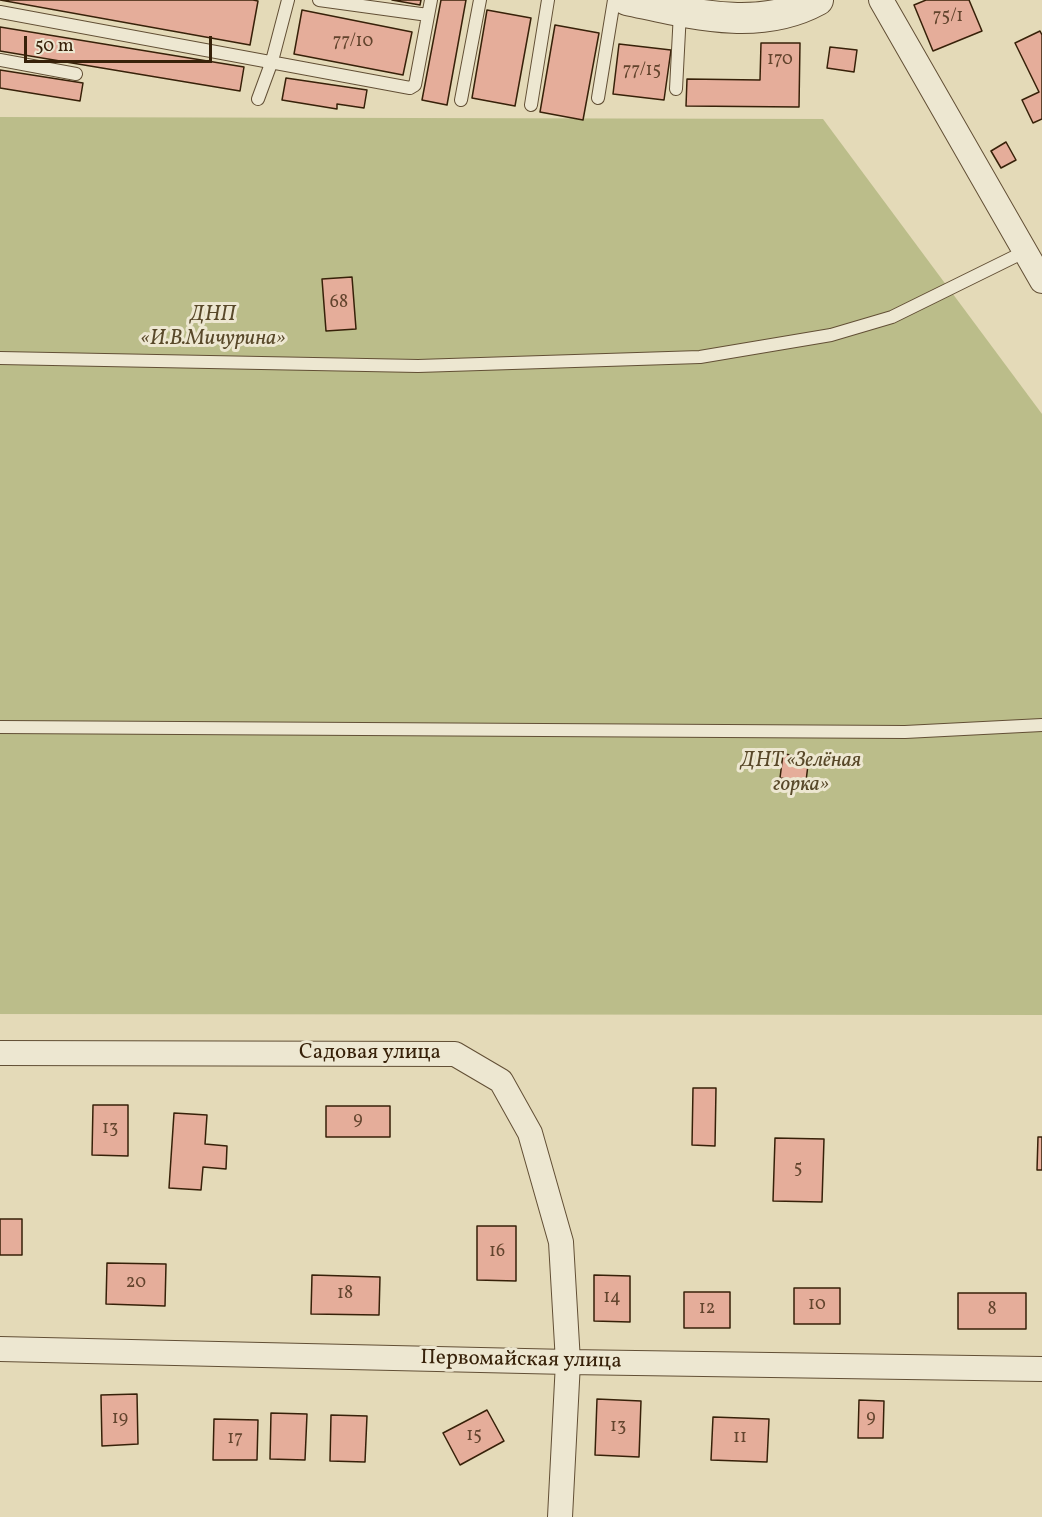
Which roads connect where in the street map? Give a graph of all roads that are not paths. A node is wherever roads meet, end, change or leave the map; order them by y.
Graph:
1 (288, 0) edge
2 (319, 0) edge
3 (431, 0) edge
4 (480, 0) edge
5 (548, 0) edge
6 (614, 0) edge
7 (627, 0) edge
8 (818, 0) edge
9 (881, 0) edge
10 (680, 11) junction
11 (0, 12) edge
12 (428, 15) junction
13 (0, 60) edge
14 (272, 61) junction
15 (76, 74) dead end
16 (676, 89) dead end
17 (598, 98) dead end
18 (258, 99) dead end
19 (461, 100) dead end
20 (531, 105) dead end
21 (1024, 252) junction
22 (1042, 281) edge
23 (0, 358) edge
24 (1042, 725) edge
25 (0, 727) edge
26 (0, 1053) edge
27 (0, 1349) edge
28 (568, 1362) junction
29 (1042, 1369) edge
30 (560, 1517) edge

1 - 14 lane
2 - 12 lane
3 - 12 lane
4 - 19 lane
5 - 20 lane
6 - 17 lane
7 - 10 street
8 - 10 street
9 - 21 street
10 - 16 lane
11 - 14 lane
12 - 14 lane
13 - 15 lane
14 - 18 lane
21 - 22 street
21 - 23 lane
24 - 25 lane
26 - 28 street, Садовая улица
27 - 28 street, Первомайская улица
28 - 29 street, Первомайская улица
28 - 30 street, Садовая улица

